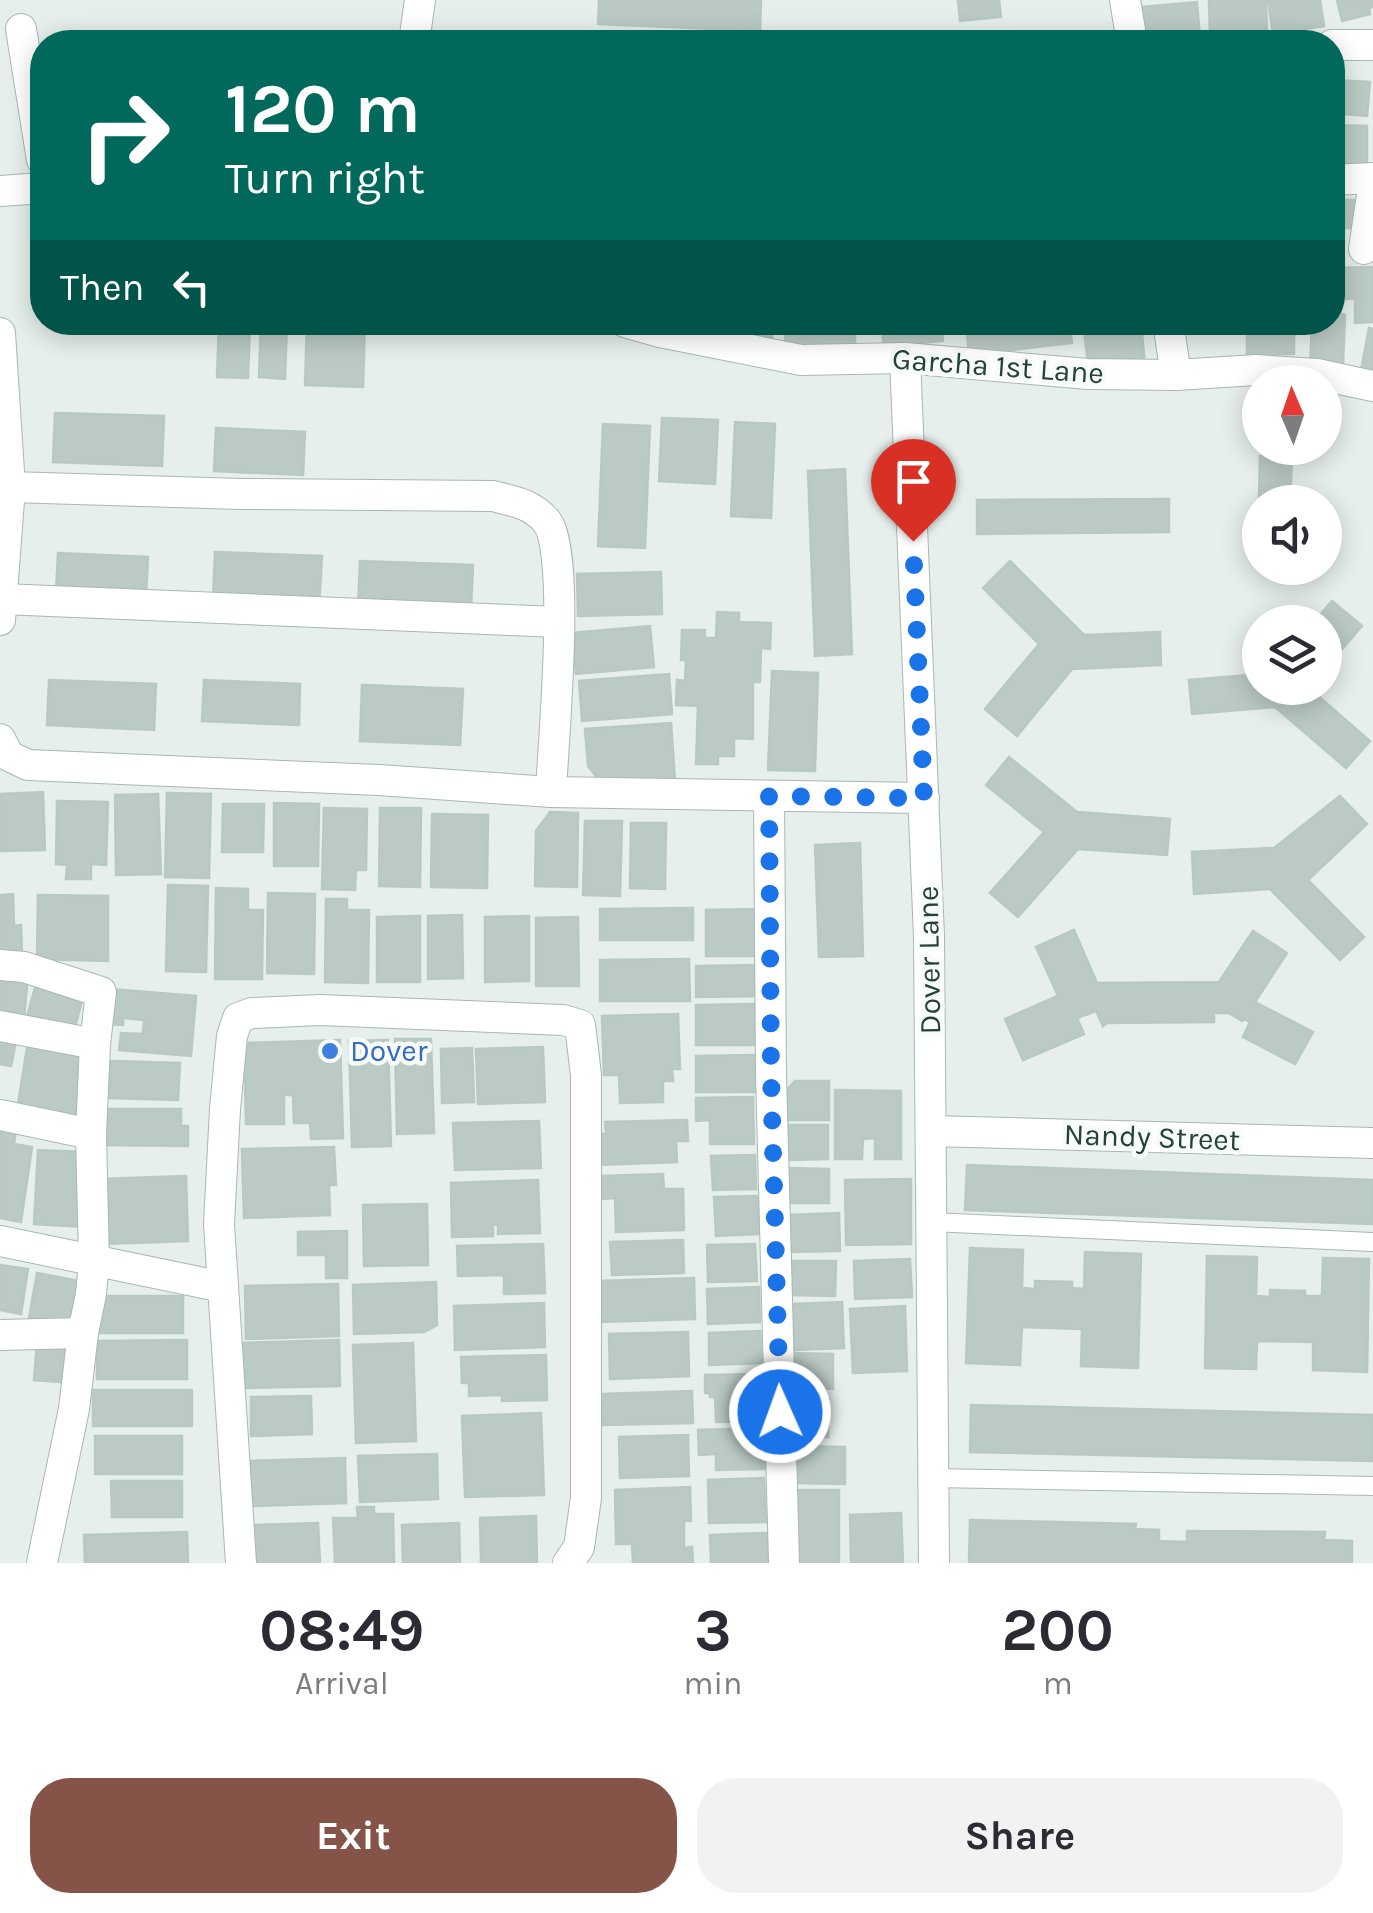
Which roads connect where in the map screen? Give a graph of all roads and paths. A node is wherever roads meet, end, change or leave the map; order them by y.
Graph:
1 (420, 0) edge
2 (1124, 0) edge
3 (21, 29) dead end
4 (416, 30) edge
5 (1130, 30) edge
6 (1345, 45) edge
7 (1373, 45) edge
8 (30, 85) edge
9 (1373, 178) edge
10 (1345, 179) edge
11 (1373, 188) edge
12 (30, 189) edge
13 (0, 191) edge
14 (1364, 249) dead end
15 (0, 333) edge
16 (675, 335) edge
17 (1170, 335) edge
18 (906, 358) junction
19 (1176, 375) junction
20 (1373, 386) edge
21 (10, 487) junction
22 (1, 610) edge
23 (559, 622) junction
24 (0, 739) edge
25 (551, 792) junction
26 (769, 796) junction
27 (924, 798) junction
28 (0, 965) edge
29 (0, 1026) edge
30 (95, 1044) junction
31 (0, 1115) edge
32 (932, 1131) junction
33 (90, 1134) junction
34 (1373, 1142) edge
35 (932, 1222) junction
36 (0, 1241) edge
37 (1372, 1242) edge
38 (94, 1262) junction
39 (223, 1287) junction
40 (83, 1334) junction
41 (0, 1335) edge
42 (934, 1478) junction
43 (1373, 1486) edge
44 (42, 1563) edge
45 (241, 1563) edge
46 (568, 1563) edge
47 (784, 1563) edge
48 (934, 1563) edge

1 - 4 street
2 - 5 street
3 - 8 street
6 - 7 street
9 - 10 street
11 - 14 street
12 - 13 street
15 - 21 street
16 - 18 street, Garcha 1st Lane
17 - 19 street
18 - 19 street, Garcha 1st Lane
18 - 27 street, Dover Lane
19 - 20 street, Garcha 1st Lane
21 - 22 street
21 - 23 street
22 - 23 street
23 - 25 street
24 - 25 street
25 - 26 street
26 - 27 street
26 - 47 street
27 - 32 street, Dover Lane
28 - 30 street
29 - 30 street
30 - 33 street
31 - 33 street
32 - 34 street, Nandy Street
32 - 35 street, Dover Lane
33 - 38 street
35 - 37 lane
35 - 42 street, Dover Lane
36 - 38 street
38 - 39 street
38 - 40 street
39 - 45 street
39 - 46 street
40 - 41 street
40 - 44 street
42 - 43 lane
42 - 48 street, Dover Lane

